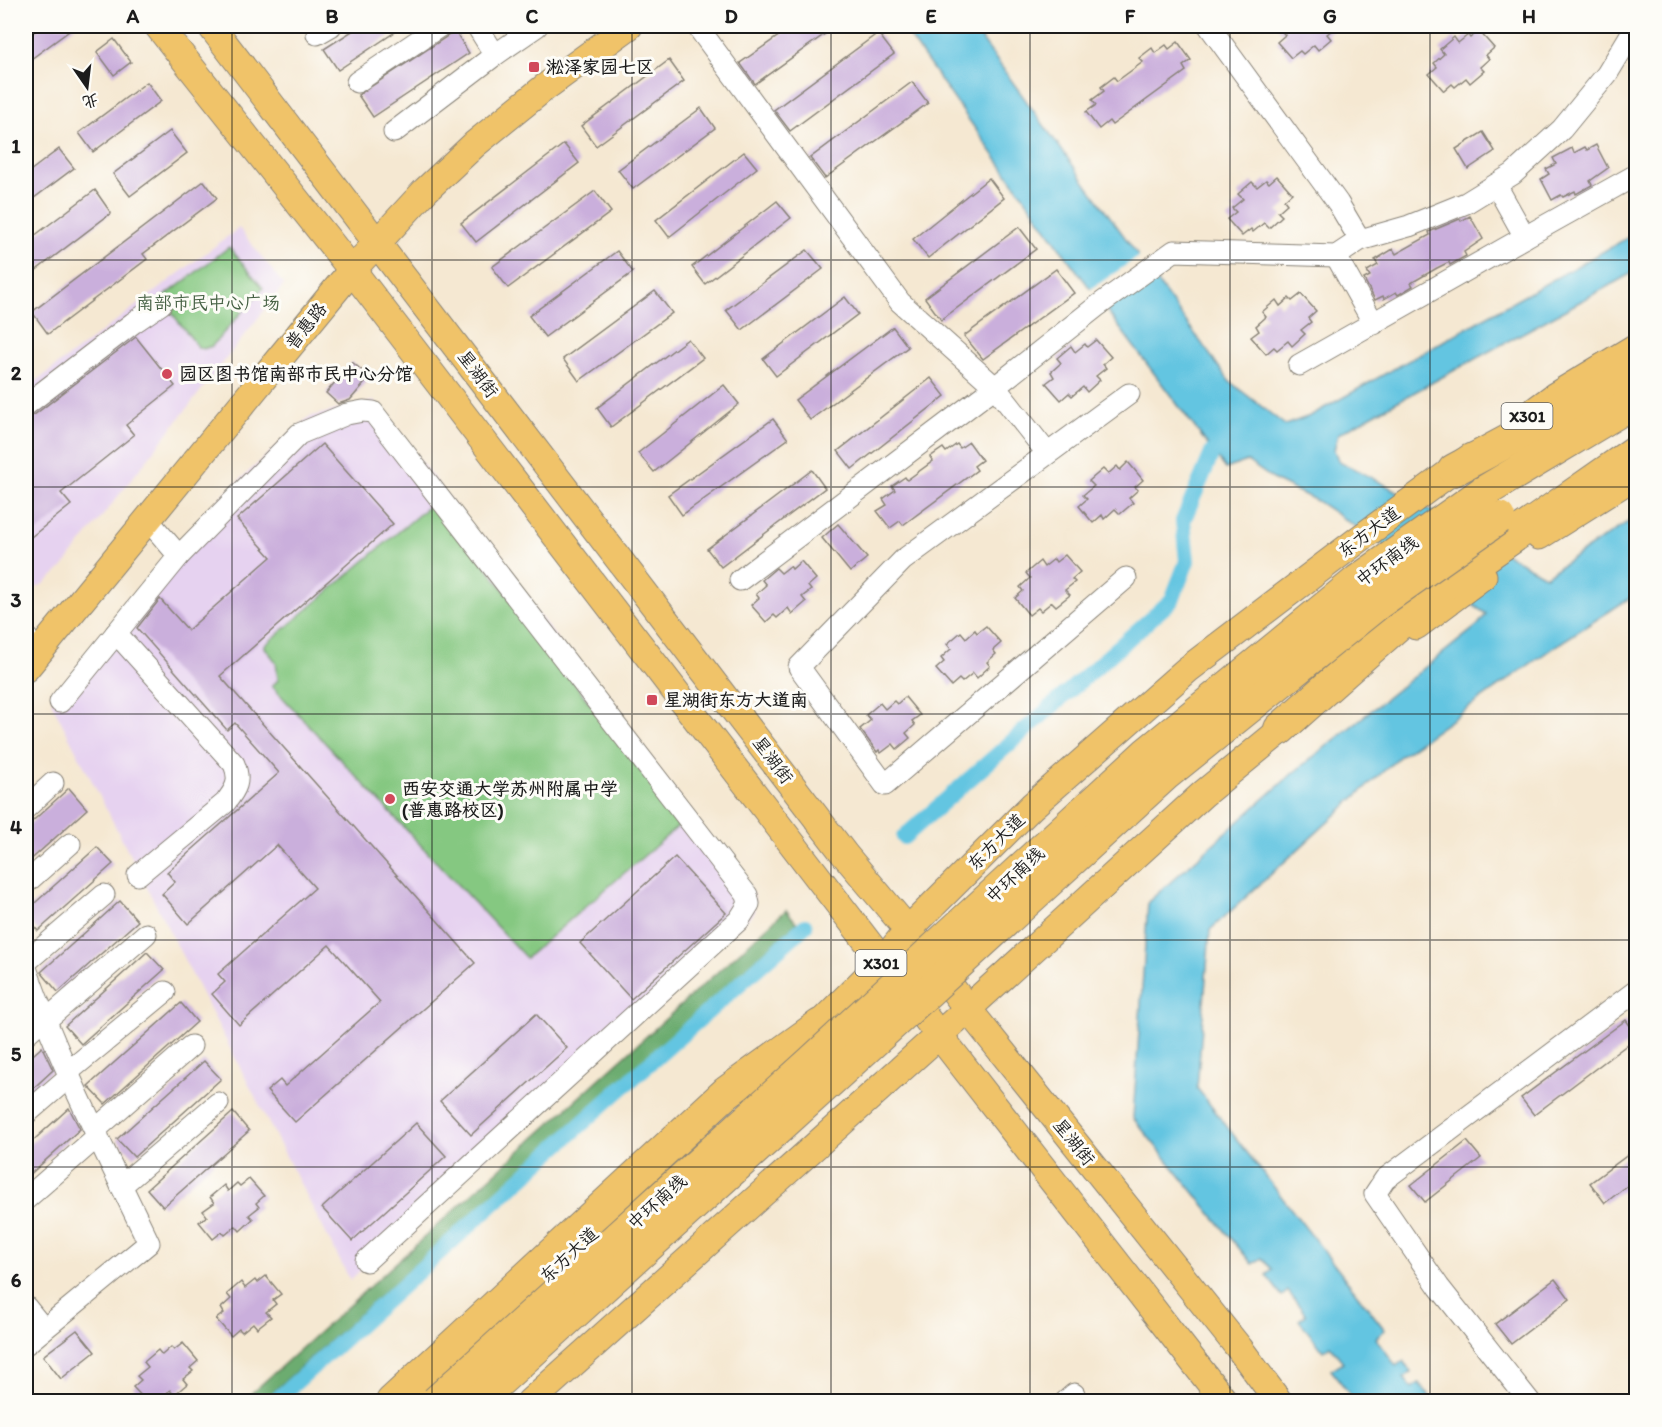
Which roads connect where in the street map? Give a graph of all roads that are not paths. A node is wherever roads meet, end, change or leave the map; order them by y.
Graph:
1 (158, 26) edge
2 (211, 26) edge
3 (440, 26) edge
4 (477, 26) edge
5 (537, 26) edge
6 (629, 26) edge
7 (697, 26) edge
8 (1209, 26) edge
9 (1636, 26) edge
10 (495, 55) junction
11 (357, 82) dead end
12 (394, 132) dead end
13 (1636, 175) edge
14 (1496, 185) junction
15 (1525, 237) junction
16 (1360, 240) junction
17 (378, 242) junction
18 (1336, 256) junction
19 (352, 270) junction
20 (161, 304) dead end
21 (1374, 324) junction
22 (1636, 347) edge
23 (1299, 365) dead end
24 (1636, 372) edge
25 (995, 387) junction
26 (1129, 394) dead end
27 (1636, 401) edge
28 (26, 405) edge
29 (1636, 440) edge
30 (1636, 451) edge
31 (1047, 453) junction
32 (1454, 470) junction
33 (1636, 475) edge
34 (1490, 506) junction
35 (148, 520) junction
36 (179, 556) junction
37 (1126, 578) dead end
38 (740, 580) dead end
39 (116, 633) junction
40 (30, 653) edge
41 (60, 702) dead end
42 (1280, 729) junction
43 (54, 783) dead end
44 (26, 808) edge
45 (69, 844) dead end
46 (138, 875) dead end
47 (26, 883) edge
48 (104, 895) dead end
49 (908, 930) junction
50 (146, 934) dead end
51 (883, 961) junction
52 (26, 963) edge
53 (26, 968) edge
54 (1636, 991) edge
55 (165, 992) dead end
56 (967, 1008) junction
57 (45, 1019) junction
58 (820, 1025) junction
59 (26, 1034) edge
60 (939, 1035) junction
61 (191, 1046) dead end
62 (69, 1074) junction
63 (218, 1103) dead end
64 (26, 1114) edge
65 (96, 1133) junction
66 (122, 1186) junction
67 (26, 1199) edge
68 (366, 1261) dead end
69 (26, 1307) edge
70 (43, 1328) junction
71 (26, 1344) edge
72 (392, 1401) edge
73 (409, 1401) edge
74 (436, 1401) edge
75 (476, 1401) edge
76 (530, 1401) edge
77 (1224, 1401) edge
78 (1279, 1401) edge
79 (1530, 1401) edge

1 - 19 main road, 星湖街
2 - 17 main road, 星湖街
3 - 11 street
4 - 10 street
5 - 10 street
6 - 17 main road, 普惠路
7 - 25 street
8 - 16 street
9 - 14 street
10 - 12 street
13 - 15 street
14 - 15 street
14 - 16 street
15 - 21 street
16 - 18 street
17 - 19 main road, 普惠路
17 - 49 main road, 星湖街
18 - 21 street
18 - 25 street
19 - 35 main road, 普惠路
19 - 51 main road, 星湖街
20 - 28 street
21 - 23 street
22 - 32 main road, 东方大道 / X301
24 - 32 highway
25 - 31 street
25 - 38 street
26 - 31 street
27 - 34 highway, 中环南线
29 - 34 highway, 中环南线
30 - 42 highway
31 - 37 street
32 - 49 main road, 东方大道 / X301
33 - 42 main road
34 - 74 highway, 中环南线, bridge
34 - 75 highway, 中环南线, bridge
35 - 36 street
35 - 40 main road, 普惠路
36 - 39 street
36 - 68 street
39 - 41 street
39 - 46 street
42 - 56 main road
43 - 44 street
45 - 47 street
48 - 52 street
49 - 51 main road, 东方大道 / X301
49 - 56 main road, 星湖街
50 - 57 street
51 - 58 main road, 东方大道 / X301
51 - 60 main road, 星湖街
53 - 57 street
54 - 79 street
55 - 62 street
56 - 60 main road
56 - 78 main road, 星湖街
57 - 59 street
57 - 62 street
58 - 72 highway
58 - 73 main road, 东方大道 / X301
60 - 76 main road
60 - 77 main road, 星湖街
61 - 65 street
62 - 64 street
62 - 65 street
63 - 66 street
65 - 66 street
65 - 67 street
66 - 70 street
69 - 70 street
70 - 71 street

